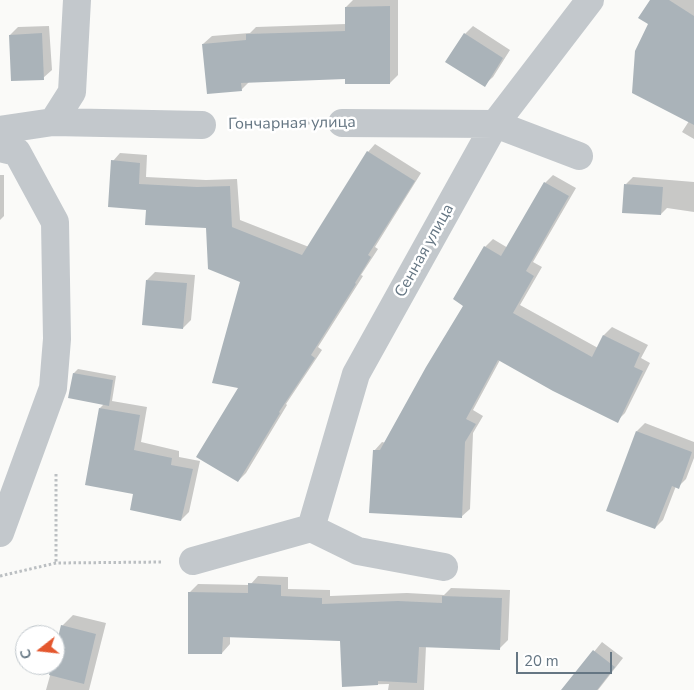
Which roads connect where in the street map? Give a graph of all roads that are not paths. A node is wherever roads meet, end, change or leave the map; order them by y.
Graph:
1 (77, 0) edge
2 (590, 0) edge
3 (54, 122) junction
4 (342, 123) road end
5 (495, 124) junction
6 (202, 125) road end
7 (0, 130) edge
8 (0, 148) edge
9 (579, 156) dead end
10 (311, 528) junction
11 (0, 534) edge
12 (193, 561) road end
13 (444, 567) dead end

1 - 3 street
2 - 5 street, Сенная улица
3 - 6 street
3 - 7 street
4 - 5 street, Гончарная улица
5 - 9 street, Гончарная улица
5 - 10 street, Сенная улица
8 - 11 street
10 - 12 street
10 - 13 street

